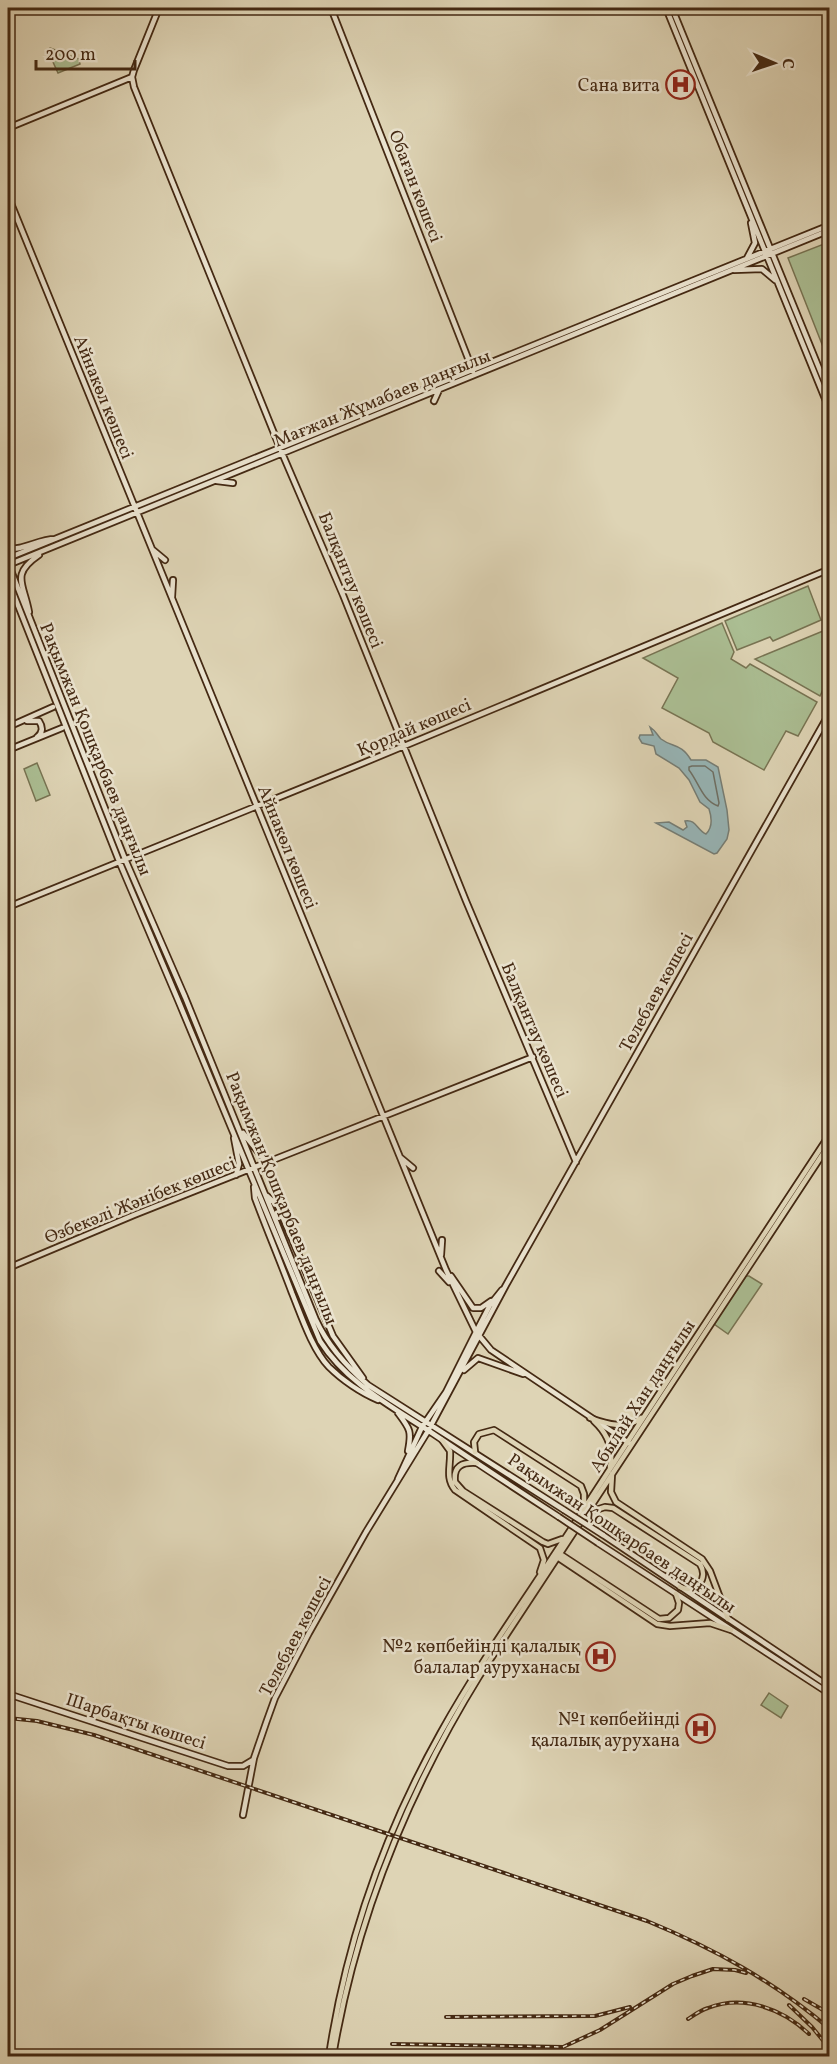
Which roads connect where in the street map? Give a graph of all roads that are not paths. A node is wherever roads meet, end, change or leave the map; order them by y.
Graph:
1 (159, 8) edge
2 (331, 8) edge
3 (666, 8) edge
4 (672, 8) edge
5 (132, 77) junction
6 (8, 128) edge
7 (8, 196) edge
8 (751, 217) junction
9 (830, 225) edge
10 (830, 230) edge
11 (768, 253) junction
12 (747, 258) junction
13 (731, 270) junction
14 (777, 282) junction
15 (474, 372) junction
16 (440, 389) junction
17 (830, 395) edge
18 (434, 401) dead end
19 (356, 409) dead end
20 (374, 410) junction
21 (830, 411) edge
22 (282, 451) junction
23 (214, 481) junction
24 (233, 483) dead end
25 (136, 510) junction
26 (58, 540) junction
27 (8, 548) edge
28 (151, 548) junction
29 (47, 550) junction
30 (15, 559) junction
31 (165, 560) dead end
32 (8, 563) edge
33 (830, 569) edge
34 (8, 580) edge
35 (173, 580) dead end
36 (172, 600) junction
37 (30, 621) junction
38 (53, 707) dead end
39 (830, 712) edge
40 (18, 723) junction
41 (8, 727) edge
42 (62, 728) dead end
43 (32, 740) junction
44 (403, 745) junction
45 (8, 750) edge
46 (256, 805) junction
47 (125, 859) junction
48 (119, 861) junction
49 (8, 893) edge
50 (10, 906) edge
51 (533, 1058) junction
52 (383, 1116) junction
53 (239, 1129) junction
54 (233, 1132) junction
55 (830, 1134) edge
56 (830, 1143) edge
57 (400, 1157) junction
58 (276, 1160) junction
59 (576, 1162) junction
60 (413, 1168) dead end
61 (252, 1169) junction
62 (236, 1175) junction
63 (265, 1193) junction
64 (442, 1240) dead end
65 (441, 1257) junction
66 (8, 1268) edge
67 (446, 1270) junction
68 (439, 1271) dead end
69 (506, 1285) junction
70 (453, 1286) junction
71 (498, 1295) junction
72 (476, 1332) junction
73 (480, 1336) junction
74 (527, 1375) junction
75 (368, 1385) junction
76 (452, 1387) junction
77 (394, 1409) junction
78 (646, 1413) junction
79 (590, 1418) junction
80 (424, 1424) junction
81 (431, 1425) junction
82 (428, 1431) junction
83 (442, 1440) junction
84 (630, 1443) junction
85 (475, 1452) junction
86 (406, 1460) junction
87 (477, 1463) junction
88 (611, 1472) junction
89 (398, 1480) junction
90 (585, 1511) junction
91 (568, 1533) junction
92 (558, 1556) junction
93 (538, 1577) junction
94 (680, 1587) junction
95 (676, 1594) junction
96 (728, 1619) junction
97 (730, 1630) junction
98 (478, 1674) junction
99 (830, 1688) edge
100 (8, 1694) edge
101 (830, 1694) edge
102 (254, 1758) junction
103 (243, 1815) dead end
104 (331, 2056) edge

1 - 5 main road
2 - 15 main road, Обаған көшесі
3 - 8 main road
4 - 11 main road
5 - 6 main road
5 - 22 main road, Балқантау көшесі
7 - 25 main road, Айнакөл көшесі
8 - 11 main road
8 - 12 main road
9 - 11 main road, Мағжан Жұмабаев даңғылы
10 - 11 main road, Мағжан Жұмабаев даңғылы
11 - 12 main road, Мағжан Жұмабаев даңғылы
11 - 13 main road, Мағжан Жұмабаев даңғылы
11 - 14 main road
11 - 17 main road
12 - 15 main road, Мағжан Жұмабаев даңғылы
13 - 14 main road
13 - 15 main road, Мағжан Жұмабаев даңғылы
14 - 21 main road
15 - 16 main road, Мағжан Жұмабаев даңғылы
15 - 20 main road, Мағжан Жұмабаев даңғылы
16 - 18 main road
16 - 22 main road, Мағжан Жұмабаев даңғылы
19 - 20 main road
20 - 22 main road, Мағжан Жұмабаев даңғылы
22 - 23 main road, Мағжан Жұмабаев даңғылы
22 - 25 main road, Мағжан Жұмабаев даңғылы
22 - 44 main road, Балқантау көшесі
23 - 24 main road
23 - 25 main road, Мағжан Жұмабаев даңғылы
25 - 26 main road, Мағжан Жұмабаев даңғылы
25 - 28 main road, Айнакөл көшесі
25 - 29 main road, Мағжан Жұмабаев даңғылы
26 - 27 main road
26 - 30 main road, Мағжан Жұмабаев даңғылы
28 - 31 main road
28 - 36 main road, Айнакөл көшесі
29 - 30 main road, Мағжан Жұмабаев даңғылы
29 - 37 main road
30 - 32 main road, Мағжан Жұмабаев даңғылы
32 - 37 main road, Рақымжан Қошқарбаев даңғылы
33 - 44 main road, Қордай көшесі
34 - 48 main road, Рақымжан Қошқарбаев даңғылы
35 - 36 main road
36 - 46 main road, Айнакөл көшесі
37 - 47 main road, Рақымжан Қошқарбаев даңғылы
38 - 40 main road
39 - 59 main road, Төлебаев көшесі
40 - 41 main road
40 - 43 main road
42 - 43 main road
43 - 45 main road
44 - 46 main road, Қордай көшесі
44 - 51 main road, Балқантау көшесі
46 - 47 main road, Қордай көшесі
46 - 52 main road, Айнакөл көшесі
47 - 48 main road, Қордай көшесі
47 - 53 main road, Рақымжан Қошқарбаев даңғылы
48 - 50 main road, Қордай көшесі
48 - 54 main road, Рақымжан Қошқарбаев даңғылы
49 - 50 main road
51 - 52 main road, Өзбекәлі Жәнібек көшесі
51 - 59 main road, Балқантау көшесі
52 - 57 main road, Айнакөл көшесі
52 - 58 main road, Өзбекәлі Жәнібек көшесі
53 - 58 main road
53 - 61 main road, Рақымжан Қошқарбаев даңғылы
54 - 61 main road, Рақымжан Қошқарбаев даңғылы
54 - 62 main road
55 - 78 main road, Абылай Хан даңғылы
56 - 84 main road, Абылай Хан даңғылы
57 - 60 main road
57 - 65 main road, Айнакөл көшесі
58 - 61 main road, Өзбекәлі Жәнібек көшесі
59 - 69 main road, Төлебаев көшесі
61 - 62 main road, Өзбекәлі Жәнібек көшесі
61 - 63 main road, Рақымжан Қошқарбаев даңғылы
61 - 77 main road, Рақымжан Қошқарбаев даңғылы
62 - 66 main road, Өзбекәлі Жәнібек көшесі
63 - 75 main road
63 - 75 main road, Рақымжан Қошқарбаев даңғылы
64 - 65 main road
65 - 67 main road, Айнакөл көшесі
67 - 70 main road, Айнакөл көшесі
67 - 71 main road
68 - 70 main road
69 - 71 main road, Төлебаев көшесі
69 - 73 main road, Төлебаев көшесі
70 - 72 main road, Айнакөл көшесі
71 - 72 main road, Төлебаев көшесі
72 - 73 main road, Айнакөл көшесі
72 - 80 main road, Төлебаев көшесі
73 - 74 main road, Айнакөл көшесі
73 - 76 main road, Төлебаев көшесі
74 - 76 main road
74 - 79 main road, Айнакөл көшесі
75 - 80 main road, Рақымжан Қошқарбаев даңғылы
76 - 81 main road, Төлебаев көшесі
77 - 80 main road, Рақымжан Қошқарбаев даңғылы
77 - 86 main road
78 - 79 main road
78 - 84 main road, Абылай Хан даңғылы
79 - 84 main road, Айнакөл көшесі
79 - 88 main road
80 - 81 main road, Рақымжан Қошқарбаев даңғылы
80 - 82 main road, Рақымжан Қошқарбаев даңғылы
80 - 86 main road, Төлебаев көшесі
81 - 82 main road, Төлебаев көшесі
81 - 85 main road, Рақымжан Қошқарбаев даңғылы
82 - 83 main road, Рақымжан Қошқарбаев даңғылы
82 - 89 main road, Төлебаев көшесі
83 - 87 main road, Рақымжан Қошқарбаев даңғылы
83 - 93 main road
84 - 88 main road, Абылай Хан даңғылы
85 - 90 main road
85 - 94 main road, Рақымжан Қошқарбаев даңғылы, bridge
86 - 89 main road, Төлебаев көшесі
87 - 91 main road
87 - 95 main road, Рақымжан Қошқарбаев даңғылы, bridge
88 - 90 main road, Абылай Хан даңғылы
88 - 96 main road
89 - 102 main road, Төлебаев көшесі
90 - 91 main road, Абылай Хан даңғылы
90 - 92 main road, Абылай Хан даңғылы
90 - 94 main road
91 - 93 main road, Абылай Хан даңғылы
92 - 95 main road
92 - 97 main road
92 - 98 main road, Абылай Хан даңғылы
93 - 98 main road, Абылай Хан даңғылы
94 - 96 main road, Рақымжан Қошқарбаев даңғылы
95 - 97 main road, Рақымжан Қошқарбаев даңғылы
96 - 99 main road, Рақымжан Қошқарбаев даңғылы
97 - 101 main road, Рақымжан Қошқарбаев даңғылы
98 - 104 main road
100 - 102 main road, Шарбақты көшесі
102 - 103 main road, Төлебаев көшесі

